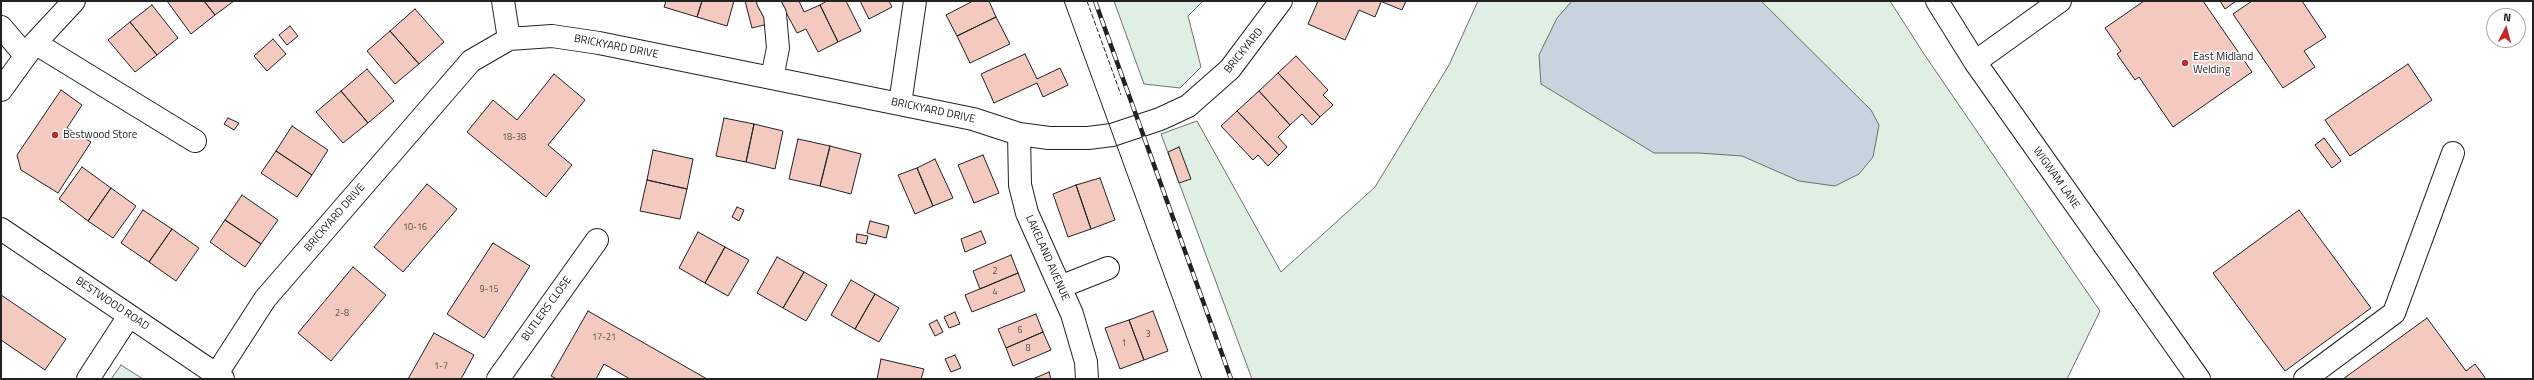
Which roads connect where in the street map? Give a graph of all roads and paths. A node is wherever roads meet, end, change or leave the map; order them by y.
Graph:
1 (74, 1) edge
2 (503, 1) edge
3 (768, 1) edge
4 (915, 1) edge
5 (1281, 1) edge
6 (1937, 1) edge
7 (2060, 1) edge
8 (1, 27) edge
9 (509, 39) junction
10 (30, 49) junction
11 (1975, 62) junction
12 (772, 78) junction
13 (1, 90) edge
14 (900, 104) junction
15 (1160, 119) joint
16 (1019, 134) junction
17 (195, 141) dead end
18 (2453, 153) dead end
19 (1, 229) edge
20 (597, 240) dead end
21 (1108, 268) dead end
22 (1060, 287) junction
23 (130, 316) junction
24 (220, 377) edge
25 (88, 379) edge
26 (498, 379) edge
27 (1087, 379) edge
28 (2199, 379) edge
29 (2305, 379) edge

1 - 10 street
2 - 9 street
3 - 12 street
4 - 14 street
5 - 15 street, BRICKYARD
6 - 11 street, WIGWAM LANE
7 - 11 street
8 - 10 street
9 - 12 street, BRICKYARD DRIVE
9 - 24 street, BRICKYARD DRIVE
10 - 13 street
10 - 17 street
11 - 28 street, WIGWAM LANE
12 - 14 street, BRICKYARD DRIVE
14 - 16 street, BRICKYARD DRIVE
15 - 16 street, BRICKYARD DRIVE
16 - 22 street, LAKELAND AVENUE
18 - 29 street
19 - 23 street, BESTWOOD ROAD
20 - 26 street, BUTLERS CLOSE
21 - 22 street
22 - 27 street, LAKELAND AVENUE
23 - 24 street, BESTWOOD ROAD
23 - 25 street

